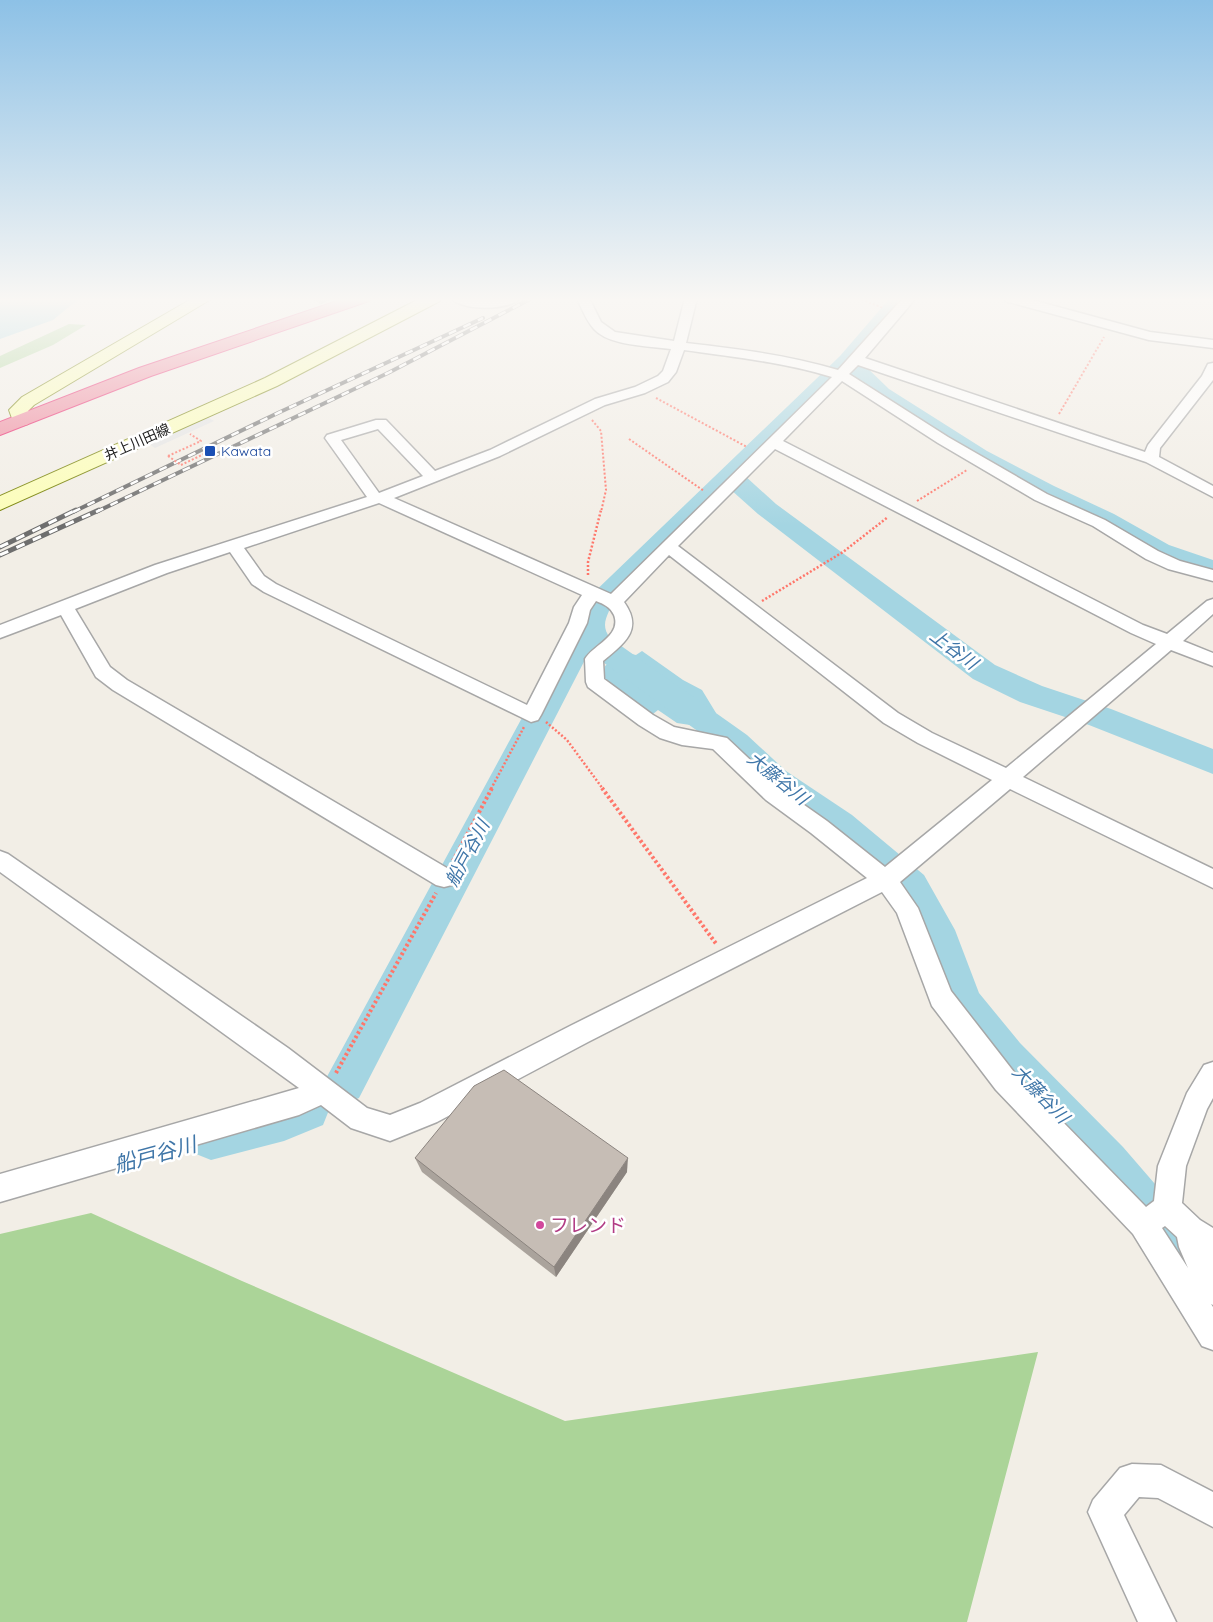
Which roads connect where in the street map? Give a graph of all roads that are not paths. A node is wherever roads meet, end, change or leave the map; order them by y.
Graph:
1 (75, 374) edge
2 (141, 374) edge
3 (287, 374) edge
4 (668, 374) edge
5 (839, 374) edge
6 (848, 374) edge
7 (861, 374) edge
8 (1208, 374) edge
9 (21, 420) junction
10 (0, 430) edge
11 (773, 442) junction
12 (1151, 459) junction
13 (432, 477) junction
14 (1213, 492) edge
15 (378, 499) junction
16 (0, 504) edge
17 (234, 545) junction
18 (668, 546) junction
19 (1213, 576) edge
20 (604, 598) junction
21 (1213, 605) edge
22 (66, 607) junction
23 (0, 632) edge
24 (1167, 642) junction
25 (1213, 660) edge
26 (1008, 778) junction
27 (0, 860) edge
28 (893, 874) junction
29 (444, 878) road end
30 (1213, 879) edge
31 (1213, 1074) edge
32 (321, 1091) junction
33 (0, 1188) edge
34 (1155, 1216) junction
35 (1202, 1238) edge
36 (1213, 1290) edge
37 (1213, 1335) edge
38 (1213, 1510) edge
39 (1158, 1622) edge

1 - 9 main road
2 - 9 highway
3 - 16 main road, 井上川田線
4 - 13 street
5 - 11 street
6 - 19 street
7 - 12 street
8 - 12 street
9 - 10 highway
11 - 18 street
11 - 24 street
12 - 14 street
13 - 15 street
13 - 15 street
15 - 17 street
15 - 20 street
17 - 20 street
17 - 22 street
18 - 20 street
18 - 26 street
20 - 28 street
21 - 24 street
22 - 23 street
22 - 29 street
24 - 25 street
24 - 26 street
26 - 28 street
26 - 30 street
27 - 32 street
28 - 32 street
28 - 34 street
31 - 34 street
32 - 33 street
34 - 35 street
34 - 37 street
35 - 36 street
38 - 39 street

